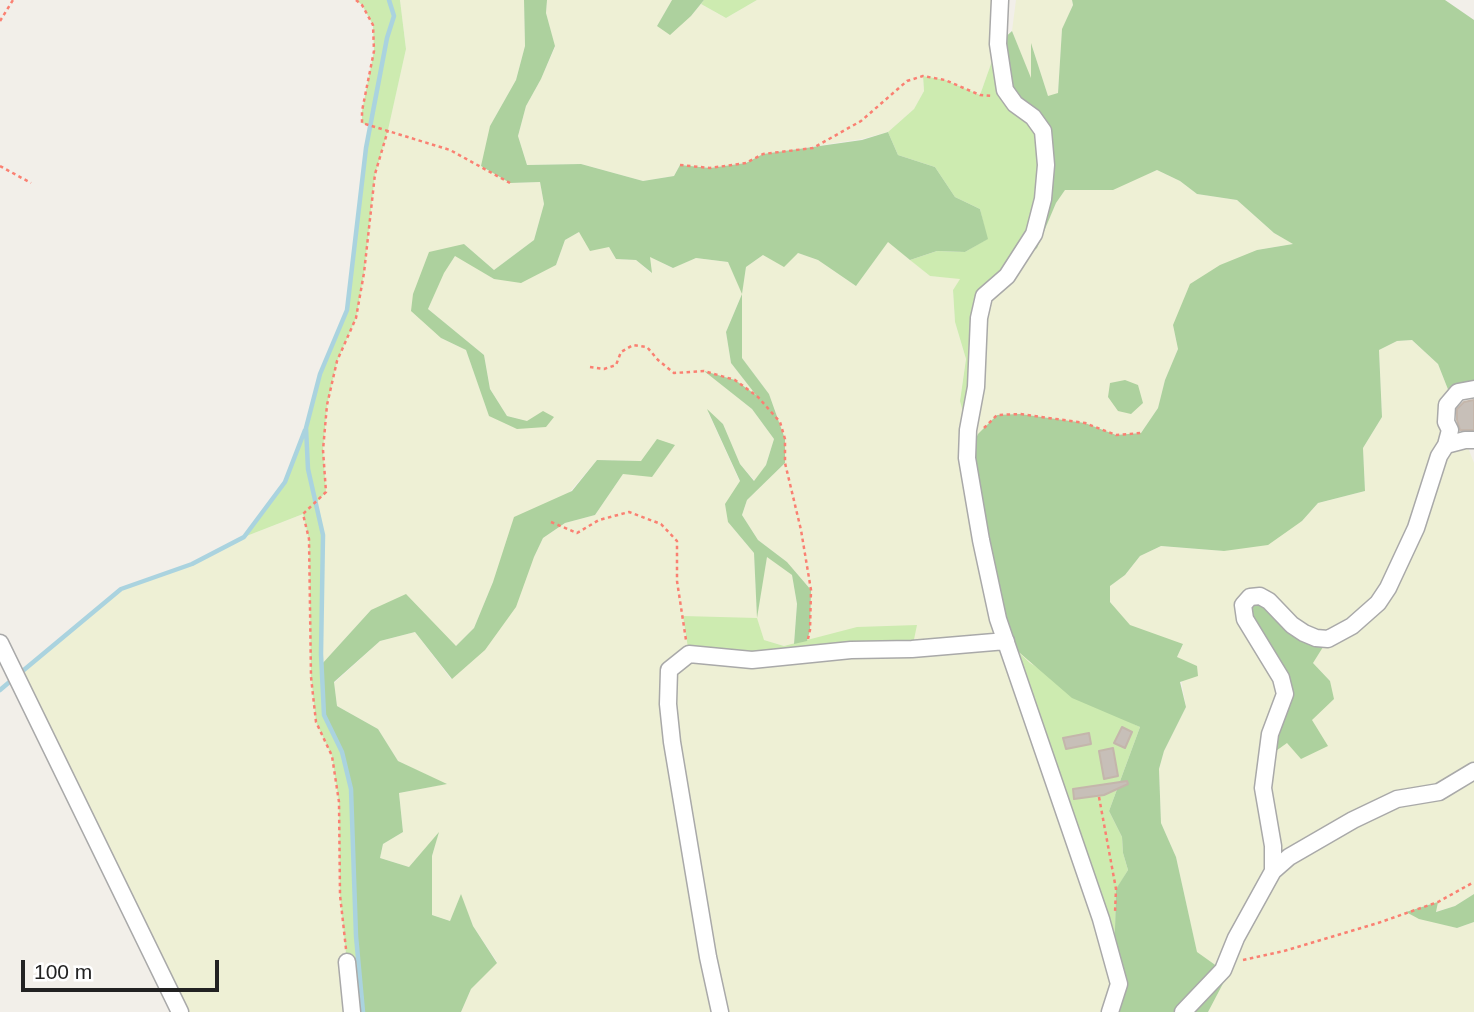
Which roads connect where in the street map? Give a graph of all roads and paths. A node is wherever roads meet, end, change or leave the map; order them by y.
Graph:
1 (13, 0) edge
2 (356, 0) edge
3 (1000, 0) edge
4 (0, 21) edge
5 (1010, 97) junction
6 (388, 130) junction
7 (680, 165) dead end
8 (0, 166) edge
9 (31, 183) dead end
10 (510, 183) dead end
11 (590, 367) dead end
12 (1474, 389) edge
13 (1142, 433) dead end
14 (978, 434) dead end
15 (1474, 440) edge
16 (1446, 445) junction
17 (551, 522) dead end
18 (1006, 641) junction
19 (0, 644) edge
20 (689, 654) junction
21 (803, 655) junction
22 (1474, 771) edge
23 (1099, 797) dead end
24 (1273, 872) junction
25 (1474, 882) edge
26 (1115, 916) dead end
27 (1226, 961) junction
28 (348, 962) joint
29 (180, 1012) edge
30 (352, 1012) edge
31 (720, 1012) edge
32 (1110, 1012) edge
33 (1183, 1012) edge

1 - 4 path
2 - 6 path
3 - 5 street
5 - 7 path
5 - 18 street
6 - 10 path
6 - 28 path
8 - 9 path
11 - 21 path
12 - 16 street
13 - 14 path
15 - 16 street
16 - 24 street
17 - 20 path
18 - 21 street
18 - 32 street
19 - 29 street
20 - 21 street
20 - 31 street
22 - 24 street
23 - 26 path
24 - 27 street
25 - 27 path
27 - 33 street
28 - 30 street

